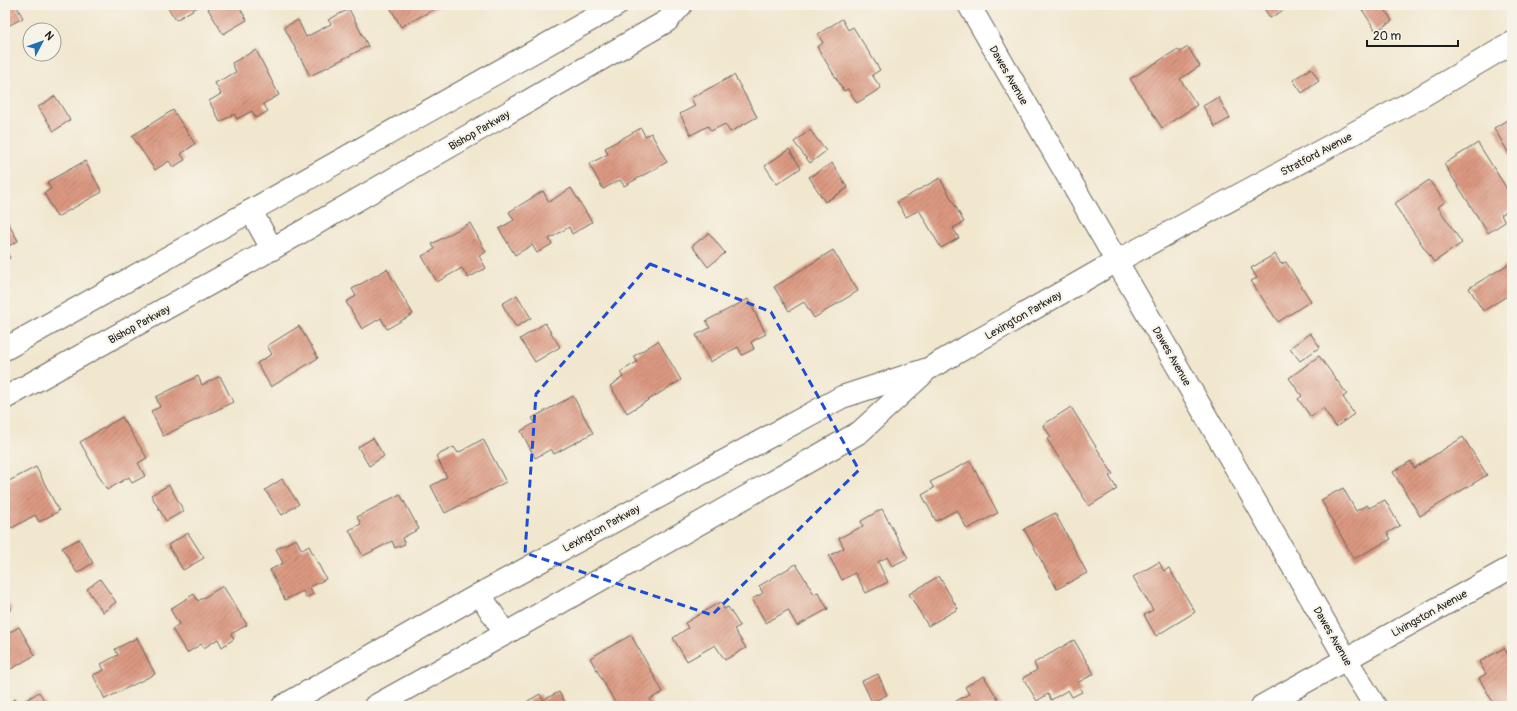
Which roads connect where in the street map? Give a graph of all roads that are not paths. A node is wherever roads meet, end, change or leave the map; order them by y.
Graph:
1 (617, 5) edge
2 (681, 5) edge
3 (969, 5) edge
4 (1512, 43) edge
5 (251, 211) junction
6 (272, 249) junction
7 (1117, 261) junction
8 (5, 349) edge
9 (928, 369) junction
10 (5, 398) edge
11 (1512, 567) edge
12 (480, 594) junction
13 (505, 634) junction
14 (1346, 659) junction
15 (283, 706) edge
16 (375, 706) edge
17 (1262, 706) edge
18 (1375, 706) edge

1 - 5 street
2 - 6 street, Bishop Parkway
3 - 7 street, Dawes Avenue
4 - 7 street, Stratford Avenue
5 - 6 street
5 - 8 street
6 - 10 street, Bishop Parkway
7 - 9 street, Lexington Parkway
7 - 14 street, Dawes Avenue
9 - 12 street, Lexington Parkway
9 - 13 street, Lexington Parkway
11 - 14 street, Livingston Avenue
12 - 13 street
12 - 15 street, Lexington Parkway
13 - 16 street, Lexington Parkway
14 - 17 street, Livingston Avenue
14 - 18 street, Dawes Avenue

